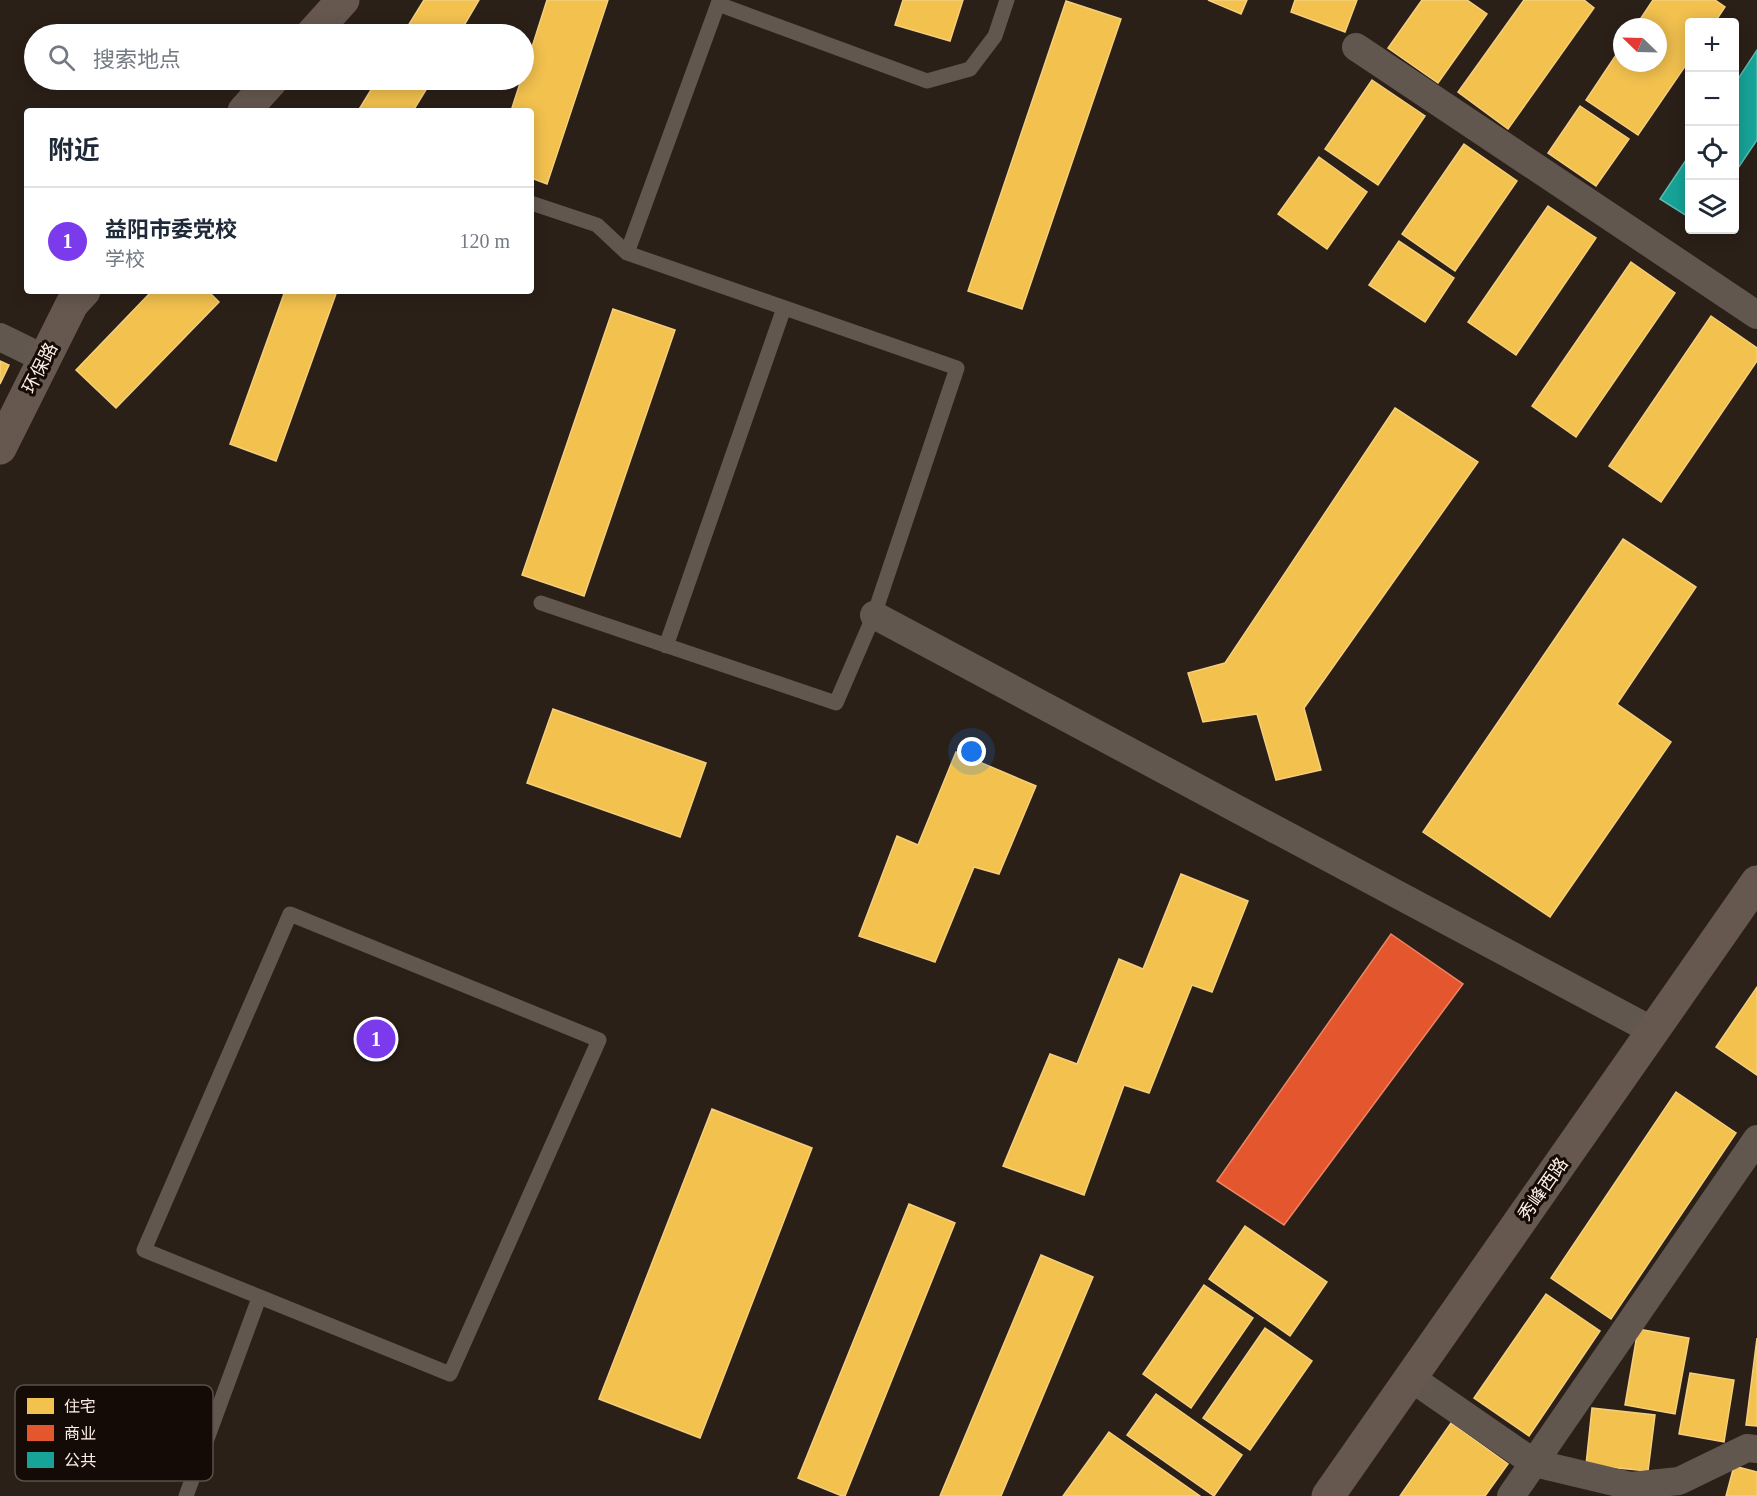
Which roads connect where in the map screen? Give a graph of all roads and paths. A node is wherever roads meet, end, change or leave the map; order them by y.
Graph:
1 (343, 0) edge
2 (1007, 0) edge
3 (321, 24) edge
4 (1356, 47) dead end
5 (263, 90) edge
6 (247, 108) edge
7 (534, 204) edge
8 (627, 253) junction
9 (81, 294) edge
10 (784, 308) junction
11 (1757, 315) edge
12 (0, 337) edge
13 (45, 359) junction
14 (0, 448) edge
15 (541, 603) dead end
16 (874, 615) junction
17 (666, 645) junction
18 (1757, 882) edge
19 (1653, 1031) junction
20 (1757, 1139) edge
21 (259, 1298) junction
22 (1411, 1378) junction
23 (213, 1423) edge
24 (1757, 1449) edge
25 (1534, 1463) junction
26 (192, 1481) edge
27 (186, 1496) edge
28 (1328, 1496) edge
29 (1511, 1496) edge

1 - 3 street
2 - 8 lane
4 - 11 street
5 - 6 street
7 - 8 lane
8 - 10 lane
9 - 13 street, 环保路
10 - 16 lane
10 - 17 lane
12 - 13 street
13 - 14 street, 环保路
15 - 17 lane
16 - 17 lane
16 - 19 street
18 - 19 street, 秀峰西路
19 - 22 street, 秀峰西路
20 - 25 street
21 - 21 lane
21 - 23 lane
22 - 25 street
22 - 28 street, 秀峰西路
24 - 25 street
25 - 29 street
26 - 27 lane

